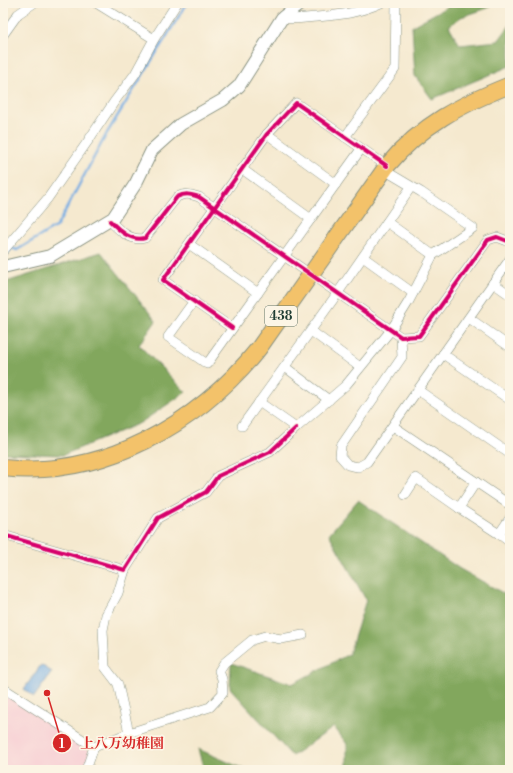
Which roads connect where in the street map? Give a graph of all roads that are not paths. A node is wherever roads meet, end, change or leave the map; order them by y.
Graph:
1 (34, 3) edge
2 (96, 3) edge
3 (177, 3) edge
4 (301, 3) edge
5 (381, 3) edge
6 (396, 3) edge
7 (282, 18) junction
8 (3, 35) edge
9 (154, 39) junction
10 (510, 85) edge
11 (267, 134) junction
12 (345, 137) junction
13 (361, 149) junction
14 (386, 168) junction
15 (242, 169) junction
16 (336, 184) junction
17 (411, 188) junction
18 (214, 208) junction
19 (311, 219) junction
20 (110, 221) junction
21 (387, 222) junction
22 (510, 242) edge
23 (189, 244) junction
24 (3, 251) edge
25 (433, 255) junction
26 (284, 256) junction
27 (363, 257) junction
28 (510, 259) edge
29 (3, 267) edge
30 (310, 274) junction
31 (493, 283) junction
32 (258, 293) junction
33 (413, 293) junction
34 (338, 294) junction
35 (510, 295) edge
36 (194, 301) junction
37 (469, 318) junction
38 (232, 328) junction
39 (391, 330) junction
40 (311, 331) junction
41 (401, 337) junction
42 (510, 347) edge
43 (443, 354) junction
44 (285, 367) junction
45 (360, 367) junction
46 (418, 390) junction
47 (329, 400) junction
48 (510, 400) edge
49 (259, 402) junction
50 (242, 426) dead end
51 (393, 426) junction
52 (296, 428) junction
53 (510, 454) edge
54 (3, 468) edge
55 (476, 482) junction
56 (405, 495) dead end
57 (510, 505) edge
58 (459, 508) junction
59 (510, 518) edge
60 (499, 534) junction
61 (3, 535) edge
62 (510, 542) edge
63 (125, 570) junction
64 (303, 635) dead end
65 (3, 688) edge
66 (129, 733) junction
67 (94, 747) junction
68 (86, 770) edge

1 - 8 street
2 - 9 street
3 - 9 street
4 - 7 street
5 - 7 street
6 - 12 street
7 - 20 street
9 - 24 street
10 - 14 highway, 438
11 - 12 street
11 - 15 street
11 - 16 street
12 - 13 street
13 - 14 street
13 - 16 street
14 - 17 street
14 - 30 highway, 438
15 - 18 street
15 - 19 street
16 - 19 street
17 - 21 street
17 - 25 street
18 - 20 street
18 - 23 street
18 - 26 street
19 - 26 street
20 - 29 street
21 - 25 street
21 - 27 street
22 - 41 street
23 - 32 street
23 - 36 street
25 - 33 street
26 - 30 street
26 - 32 street
27 - 33 street
27 - 34 street
28 - 31 street
30 - 34 street
30 - 54 highway, 438
31 - 35 street
31 - 37 street
32 - 38 street
33 - 39 street
34 - 39 street
34 - 40 street
36 - 38 street
36 - 38 street
37 - 42 street
37 - 43 street
39 - 41 street
39 - 45 street
40 - 44 street
40 - 45 street
41 - 51 street
43 - 46 street
43 - 48 street
44 - 47 street
44 - 49 street
45 - 47 street
46 - 51 street
46 - 53 street
47 - 52 street
49 - 50 street
49 - 52 street
51 - 55 street
52 - 63 street
55 - 57 street
55 - 58 street
56 - 58 street
58 - 60 street
59 - 60 street
60 - 62 street
61 - 63 street
63 - 66 street
64 - 66 street
65 - 67 street
66 - 67 street
67 - 68 street

